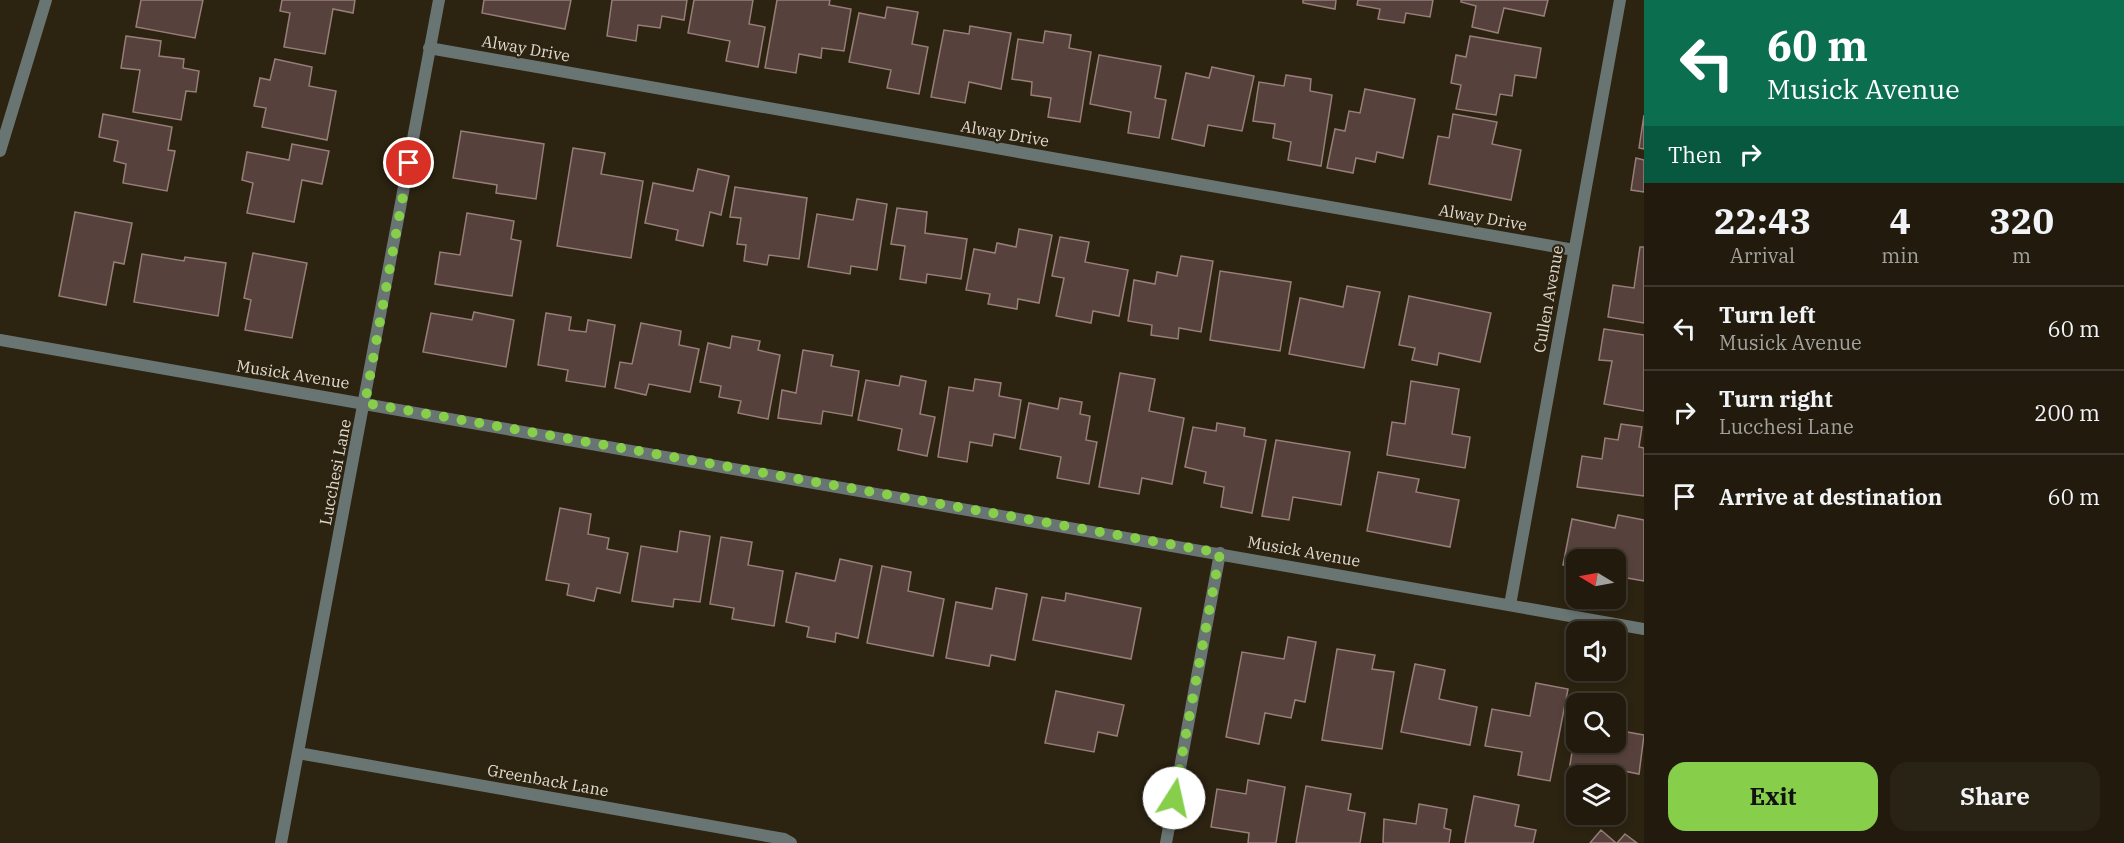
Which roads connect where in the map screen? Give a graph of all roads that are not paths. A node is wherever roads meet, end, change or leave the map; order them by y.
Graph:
1 (46, 0) edge
2 (439, 0) edge
3 (1620, 0) edge
4 (429, 48) junction
5 (0, 151) edge
6 (1574, 250) junction
7 (0, 340) edge
8 (365, 403) junction
9 (1220, 553) junction
10 (1510, 605) junction
11 (1644, 629) edge
12 (298, 753) junction
13 (281, 843) edge
14 (791, 843) edge
15 (1166, 843) edge

1 - 5 street
2 - 4 street, Lucchesi Lane
3 - 6 street, Cullen Avenue
4 - 6 street, Alway Drive
4 - 8 street, Lucchesi Lane
6 - 10 street, Cullen Avenue
7 - 8 street, Musick Avenue
8 - 9 street, Musick Avenue
8 - 12 street, Lucchesi Lane
9 - 10 street, Musick Avenue
9 - 15 street
10 - 11 street, Musick Avenue
12 - 13 street, Lucchesi Lane
12 - 14 street, Greenback Lane

